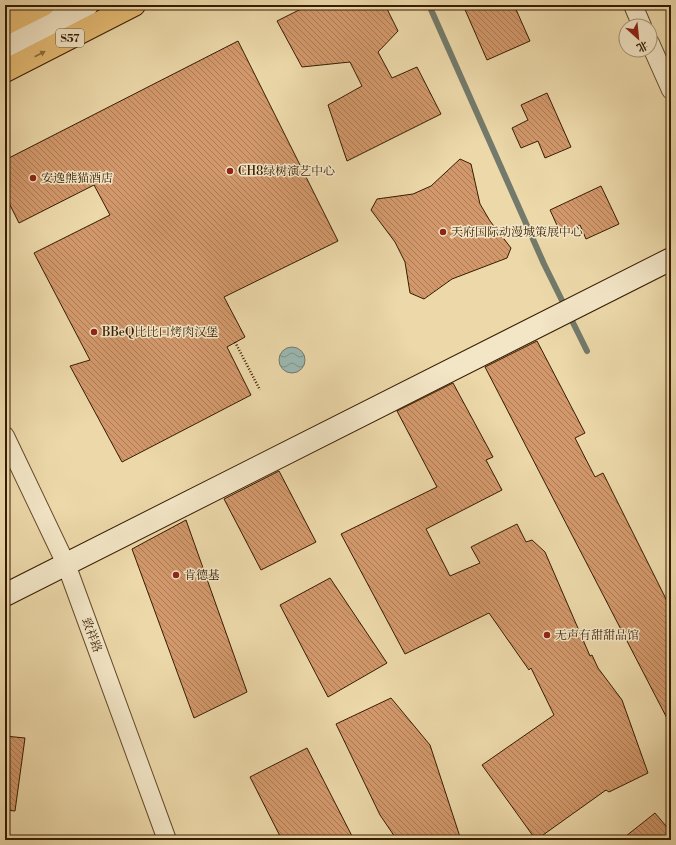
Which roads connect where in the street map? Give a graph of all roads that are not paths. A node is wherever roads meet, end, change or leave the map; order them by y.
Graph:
1 (43, 5) edge
2 (87, 5) edge
3 (134, 5) edge
4 (633, 5) edge
5 (639, 18) edge
6 (5, 24) edge
7 (5, 47) edge
8 (657, 58) edge
9 (5, 72) edge
10 (671, 90) edge
11 (671, 258) edge
12 (5, 436) edge
13 (66, 564) junction
14 (5, 595) edge
15 (166, 840) edge

1 - 6 highway
2 - 7 street
9 -> 3 highway, S57
4 - 5 street
8 - 10 street
11 - 13 street
12 - 13 street, 致祥路
13 - 14 street
13 - 15 street, 致祥路

